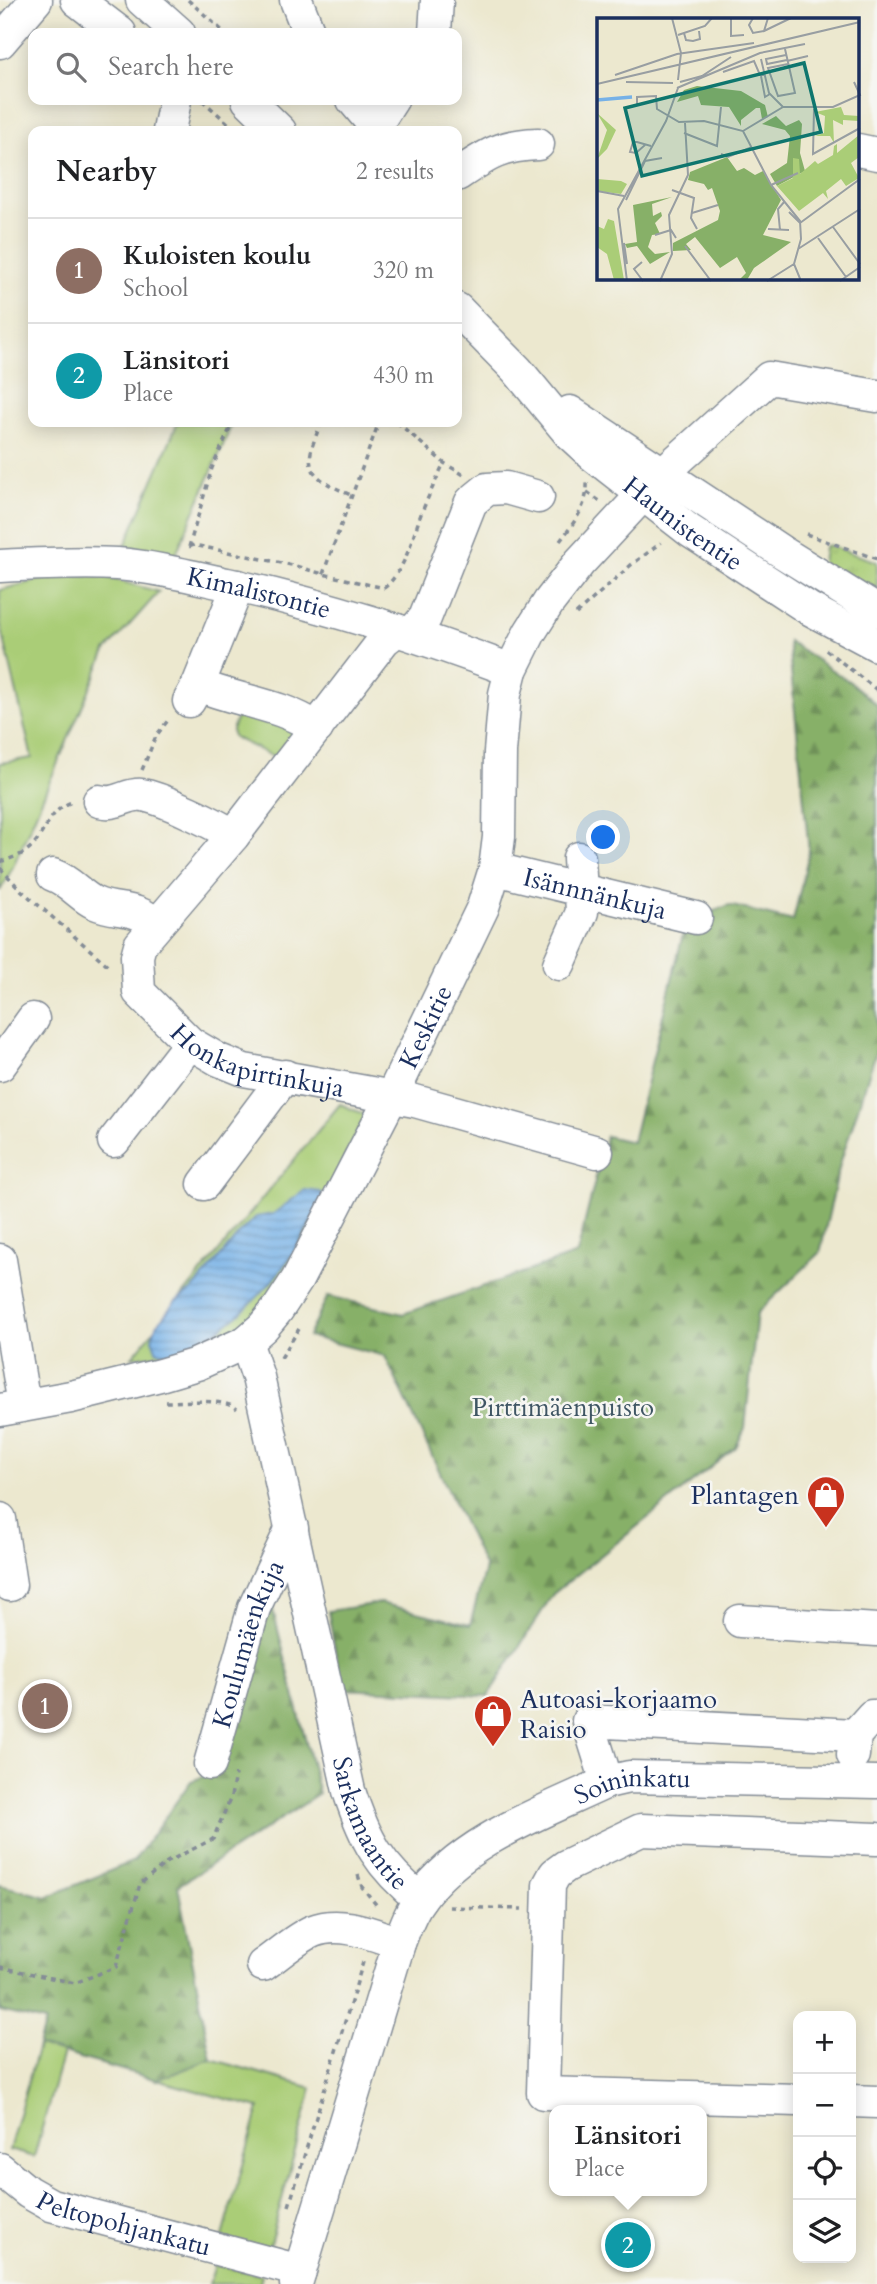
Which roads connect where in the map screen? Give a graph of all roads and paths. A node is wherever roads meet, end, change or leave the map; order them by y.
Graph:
1 (36, 0) edge
2 (77, 0) edge
3 (142, 0) edge
4 (188, 0) edge
5 (296, 0) edge
6 (437, 0) edge
7 (113, 28) edge
8 (173, 28) edge
9 (219, 28) edge
10 (307, 28) edge
11 (435, 28) edge
12 (0, 42) edge
13 (173, 105) edge
14 (208, 105) edge
15 (253, 105) edge
16 (357, 105) edge
17 (389, 105) edge
18 (170, 126) edge
19 (231, 126) edge
20 (275, 126) edge
21 (372, 126) edge
22 (376, 126) edge
23 (538, 144) dead end
24 (462, 172) edge
25 (462, 314) edge
26 (877, 396) edge
27 (231, 427) edge
28 (320, 427) edge
29 (377, 427) edge
30 (403, 427) edge
31 (444, 463) junction
32 (653, 484) junction
33 (486, 489) junction
34 (351, 495) junction
35 (538, 497) dead end
36 (189, 547) junction
37 (0, 566) edge
38 (169, 571) junction
39 (323, 574) junction
40 (238, 586) junction
41 (877, 611) edge
42 (838, 625) junction
43 (404, 632) junction
44 (877, 645) edge
45 (877, 667) edge
46 (511, 670) junction
47 (317, 728) junction
48 (156, 736) dead end
49 (138, 795) junction
50 (99, 801) joint
51 (233, 836) junction
52 (579, 858) dead end
53 (0, 862) edge
54 (0, 868) edge
55 (495, 869) junction
56 (53, 876) dead end
57 (581, 889) junction
58 (696, 918) dead end
59 (156, 925) junction
60 (559, 964) dead end
61 (139, 992) junction
62 (33, 1019) dead end
63 (190, 1043) junction
64 (0, 1065) edge
65 (285, 1076) junction
66 (392, 1096) junction
67 (114, 1141) dead end
68 (597, 1152) dead end
69 (204, 1184) dead end
70 (0, 1260) edge
71 (246, 1342) junction
72 (232, 1405) dead end
73 (12, 1408) edge
74 (242, 1413) dead end
75 (0, 1519) edge
76 (292, 1528) junction
77 (10, 1585) dead end
78 (740, 1621) dead end
79 (877, 1630) edge
80 (866, 1726) edge
81 (224, 1764) joint
82 (607, 1782) junction
83 (864, 1782) edge
84 (877, 1839) edge
85 (357, 1875) dead end
86 (435, 1903) junction
87 (549, 1909) junction
88 (385, 1938) junction
89 (263, 1965) dead end
90 (0, 1967) edge
91 (793, 2100) edge
92 (856, 2101) edge
93 (877, 2102) edge
94 (0, 2169) edge
95 (288, 2212) dead end
96 (298, 2278) edge

1 - 12 street
2 - 7 street
3 - 8 street
4 - 9 path
5 - 10 street
6 - 11 street
13 - 18 street
14 - 19 path
15 - 20 street
16 - 21 street
17 - 22 street
23 - 24 street
25 - 32 street, Haunistentie
26 - 32 street, Keskitie
27 - 36 path
28 - 34 path
29 - 34 path
30 - 31 path
31 - 33 path
31 - 39 path
32 - 41 street, Haunistentie
32 - 42 street, Haunistentie
32 - 46 street, Keskitie
33 - 35 street
33 - 43 street
34 - 39 path
36 - 38 path
36 - 39 path
37 - 38 street, Kimalistontie
38 - 40 street, Kimalistontie
40 - 43 street, Kimalistontie
40 - 47 street
42 - 44 street, Haunistentie
42 - 45 street
43 - 46 street, Kimalistontie
43 - 47 street
46 - 55 street, Keskitie
47 - 51 street
48 - 49 path
49 - 50 street
49 - 51 street
50 - 53 path
51 - 59 street
52 - 57 street
54 - 61 path
55 - 57 street, Isännnänkuja
55 - 66 street, Keskitie
56 - 59 street
57 - 58 street, Isännnänkuja
57 - 60 street
59 - 61 street
61 - 63 street, Honkapirtinkuja
62 - 64 street
63 - 65 street, Honkapirtinkuja
63 - 67 street
65 - 66 street, Honkapirtinkuja
65 - 69 street
66 - 68 street, Honkapirtinkuja
66 - 71 street, Keskitie
70 - 73 street
71 - 73 street, Keskitie
71 - 76 street, Sarkamaantie
72 - 74 path
75 - 77 street
76 - 81 street, Koulumäenkuja
76 - 86 street, Sarkamaantie
78 - 79 street
80 - 82 street
80 - 83 street
81 - 90 path
82 - 83 street, Soininkatu
82 - 86 street, Soininkatu
84 - 87 street
85 - 88 path
86 - 87 path
86 - 88 street, Sarkamaantie
87 - 91 street
88 - 89 street
88 - 95 path
88 - 96 street, Sarkamaantie
92 - 93 street
94 - 96 street, Peltopohjankatu

